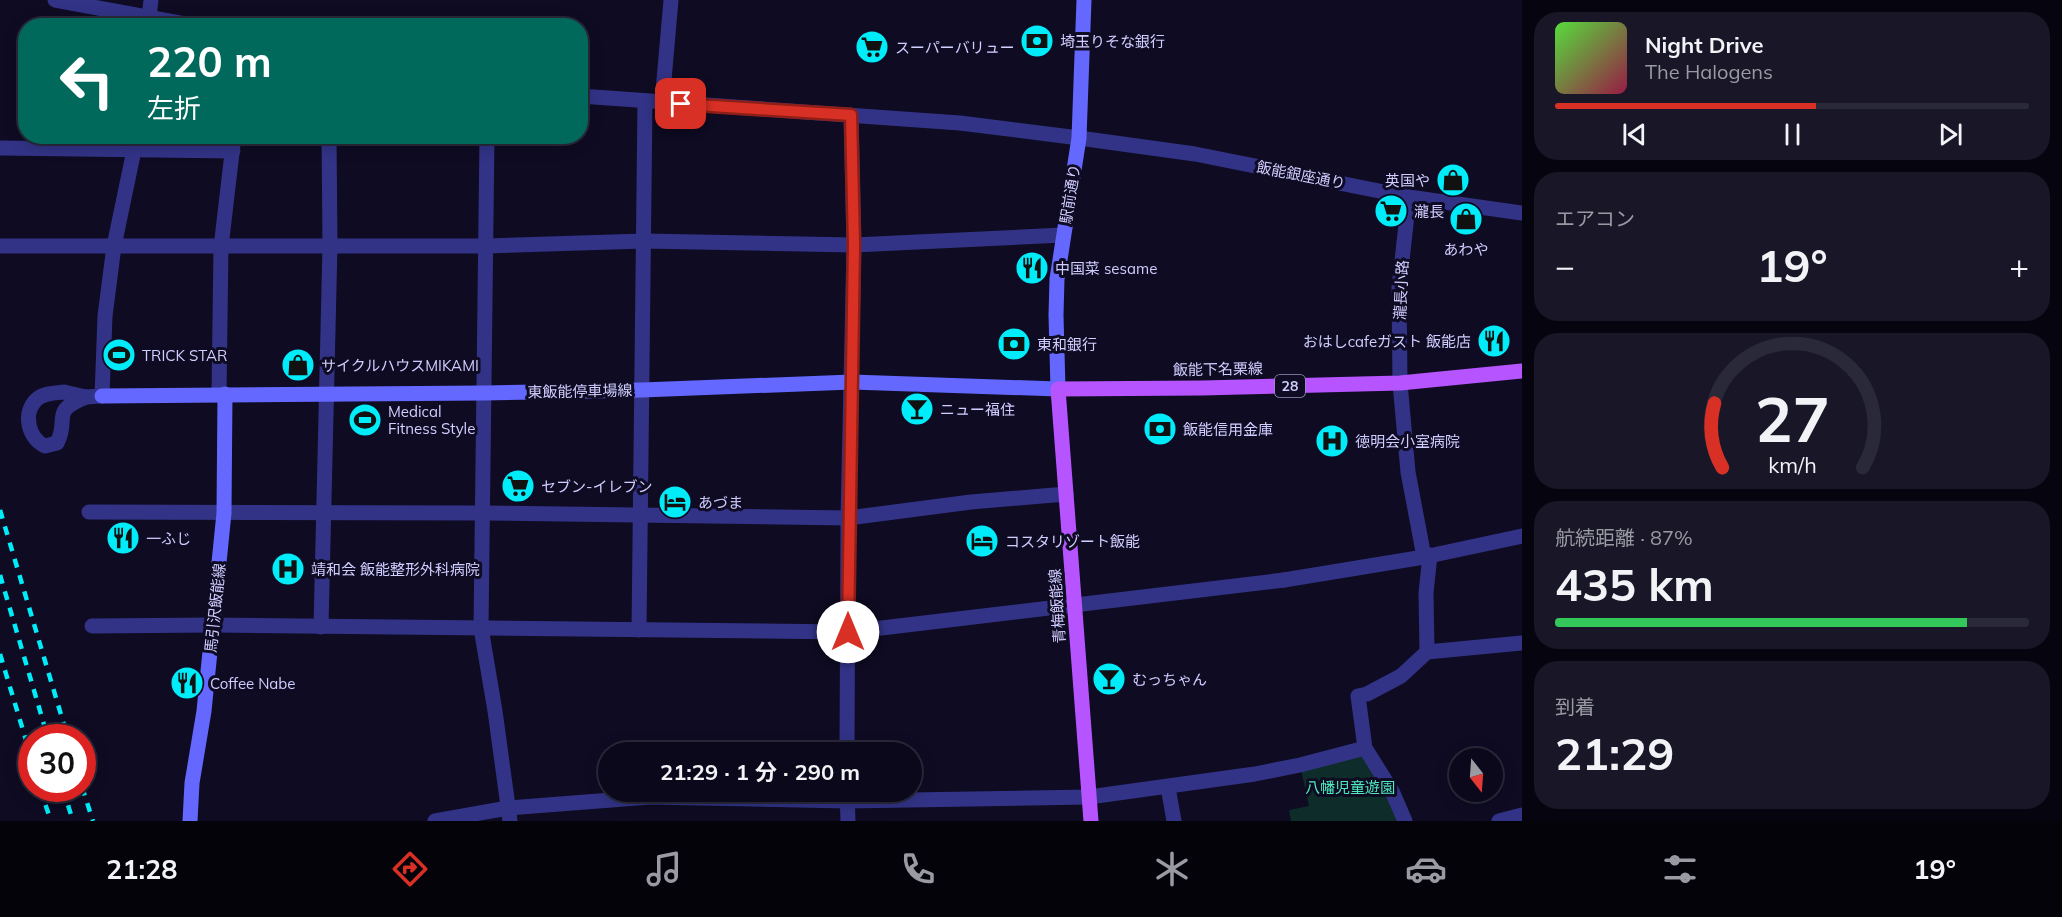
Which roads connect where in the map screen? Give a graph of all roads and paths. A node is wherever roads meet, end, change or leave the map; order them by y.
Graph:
1 (55, 0) edge
2 (151, 0) edge
3 (670, 0) edge
4 (1084, 0) edge
5 (136, 18) edge
6 (149, 18) edge
7 (588, 97) edge
8 (645, 102) junction
9 (662, 103) junction
10 (851, 115) junction
11 (1079, 138) junction
12 (109, 144) edge
13 (136, 144) edge
14 (233, 144) edge
15 (329, 144) edge
16 (487, 144) edge
17 (0, 148) edge
18 (1409, 197) junction
19 (1522, 213) edge
20 (1063, 235) junction
21 (644, 241) junction
22 (330, 245) junction
23 (854, 245) junction
24 (0, 246) edge
25 (114, 246) junction
26 (487, 246) junction
27 (221, 247) junction
28 (1522, 371) edge
29 (852, 382) junction
30 (1400, 383) junction
31 (1058, 388) junction
32 (642, 390) junction
33 (484, 393) junction
34 (222, 394) junction
35 (326, 394) junction
36 (102, 396) junction
37 (86, 397) dead end
38 (1066, 494) junction
39 (89, 512) dead end
40 (323, 512) junction
41 (224, 513) junction
42 (483, 513) junction
43 (641, 515) junction
44 (848, 518) junction
45 (1522, 536) edge
46 (1427, 556) junction
47 (1076, 606) junction
48 (213, 625) junction
49 (92, 626) dead end
50 (321, 627) junction
51 (481, 628) junction
52 (639, 630) junction
53 (848, 632) junction
54 (1522, 643) edge
55 (1427, 652) junction
56 (847, 742) edge
57 (1365, 748) junction
58 (1168, 788) junction
59 (922, 796) edge
60 (1089, 797) junction
61 (609, 802) edge
62 (847, 802) edge
63 (509, 814) edge
64 (1522, 815) edge
65 (190, 821) edge
66 (435, 821) edge
67 (848, 821) edge
68 (1091, 821) edge
69 (1174, 821) edge
70 (1405, 821) edge
71 (1501, 821) edge

1 - 5 street
2 - 6 street
3 - 9 street
4 - 11 main road, 駅前通り
7 - 8 street, 飯能銀座通り
8 - 9 street, 飯能銀座通り
8 - 21 street
9 - 10 street, 飯能銀座通り
10 - 11 street, 飯能銀座通り
10 - 23 street
11 - 18 street, 飯能銀座通り
11 - 20 main road, 駅前通り
12 - 17 street
13 - 25 street
14 - 27 street
15 - 22 street
16 - 26 street
18 - 19 street, 飯能銀座通り
18 - 30 street, 瀧長小路
20 - 23 street
20 - 31 main road, 駅前通り
21 - 23 street
21 - 26 street
21 - 32 street
22 - 26 street
22 - 27 street
22 - 35 street
23 - 29 street
24 - 25 street
25 - 27 street
25 - 36 street
26 - 33 street
27 - 34 street
28 - 30 main road, 飯能下名栗線 / 28
29 - 31 main road, 東飯能停車場線
29 - 32 main road, 東飯能停車場線
29 - 44 street
30 - 31 main road, 飯能下名栗線 / 28
30 - 46 street, 瀧長小路
31 - 38 main road, 青梅飯能線
32 - 33 main road, 東飯能停車場線
32 - 43 street
33 - 35 main road, 東飯能停車場線
33 - 42 street
34 - 35 main road, 東飯能停車場線
34 - 36 main road, 東飯能停車場線
34 - 41 main road, 馬引沢飯能線
35 - 40 street
36 - 37 street
38 - 44 street
38 - 47 main road, 青梅飯能線
39 - 41 street
40 - 41 street
40 - 42 street
40 - 50 street
41 - 48 main road, 馬引沢飯能線
42 - 43 street
42 - 51 street
43 - 44 street
43 - 52 street
44 - 53 street
45 - 46 street
46 - 47 street
46 - 55 street, 瀧長小路
47 - 53 street
47 - 60 main road, 青梅飯能線
48 - 49 street
48 - 50 street
48 - 65 main road, 馬引沢飯能線
50 - 51 street
51 - 52 street
51 - 63 street
52 - 53 street
53 - 56 street
54 - 55 street
55 - 57 street
57 - 58 street
57 - 70 street
58 - 60 street
58 - 69 street
59 - 60 street
60 - 68 main road, 青梅飯能線
61 - 63 street
62 - 67 street
63 - 66 street
64 - 71 street

